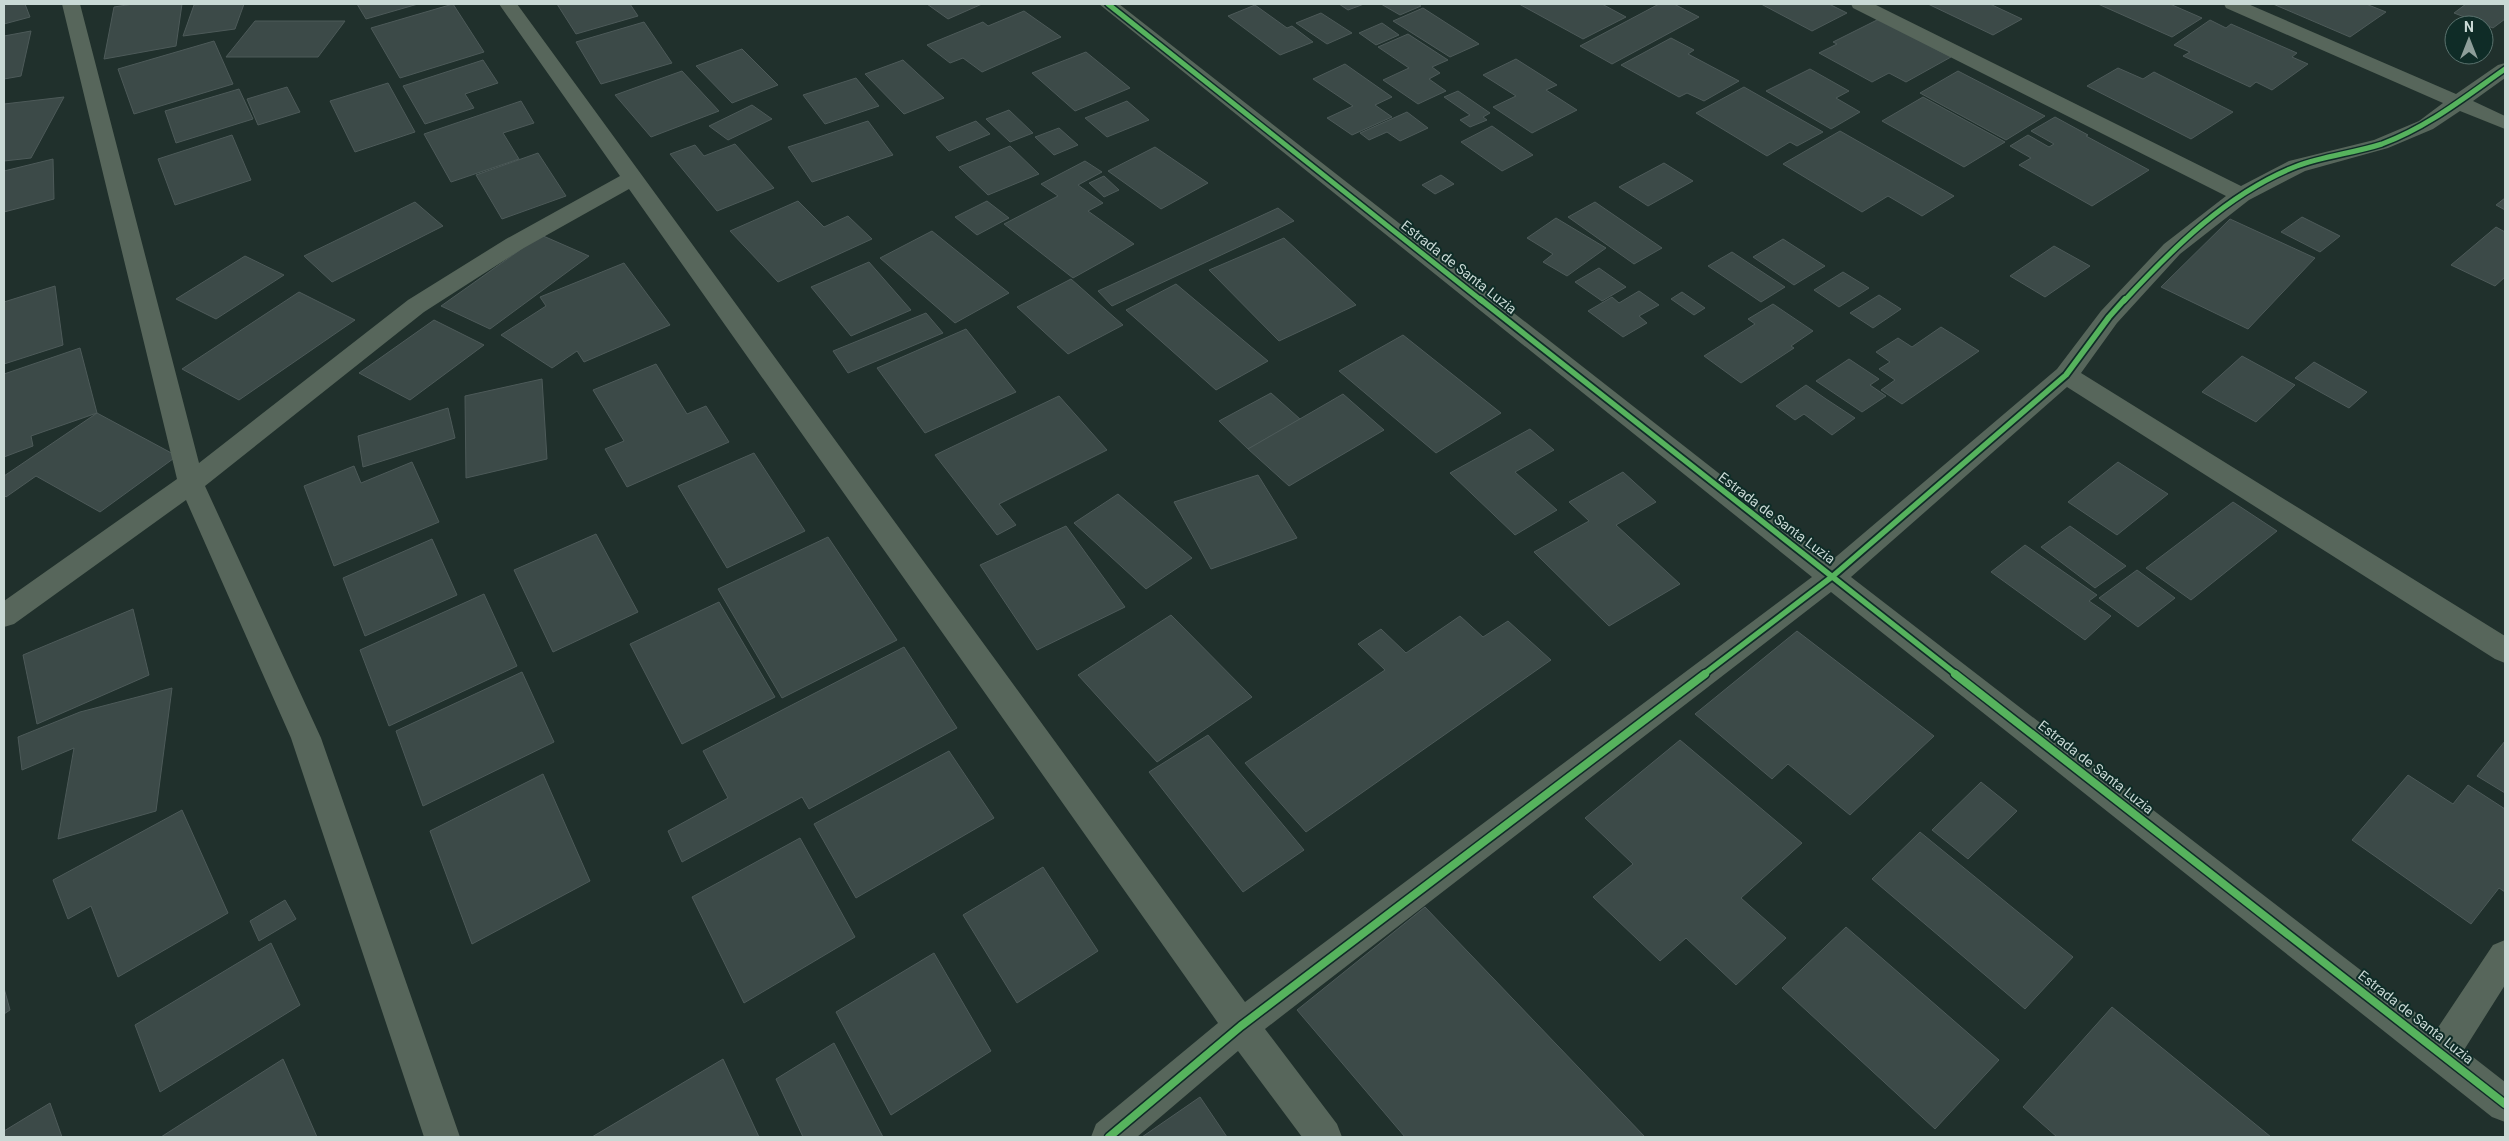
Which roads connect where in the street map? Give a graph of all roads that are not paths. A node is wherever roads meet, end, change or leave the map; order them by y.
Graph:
1 (71, 4) edge
2 (508, 4) edge
3 (1108, 4) edge
4 (1860, 4) edge
5 (2234, 4) edge
6 (2505, 69) edge
7 (2459, 103) junction
8 (2505, 124) edge
9 (632, 178) junction
10 (2241, 195) junction
11 (2066, 375) junction
12 (191, 483) junction
13 (1833, 576) junction
14 (4, 616) edge
15 (2505, 651) edge
16 (2505, 956) edge
17 (1241, 1026) junction
18 (2442, 1053) junction
19 (2505, 1104) edge
20 (442, 1137) edge
21 (1109, 1137) edge
22 (1324, 1137) edge

1 - 12 street
2 - 9 street
3 - 13 street, Estrada de Santa Luzia
4 - 10 street
5 - 7 street
6 - 7 street
7 - 8 street
7 - 10 street
9 - 12 street
9 - 17 street
10 - 11 street
11 - 13 street
11 - 15 street
12 - 14 street
12 - 20 street
13 - 17 street
13 - 18 street, Estrada de Santa Luzia
16 - 18 street
17 - 21 street
17 - 22 street
18 - 19 street, Estrada de Santa Luzia

